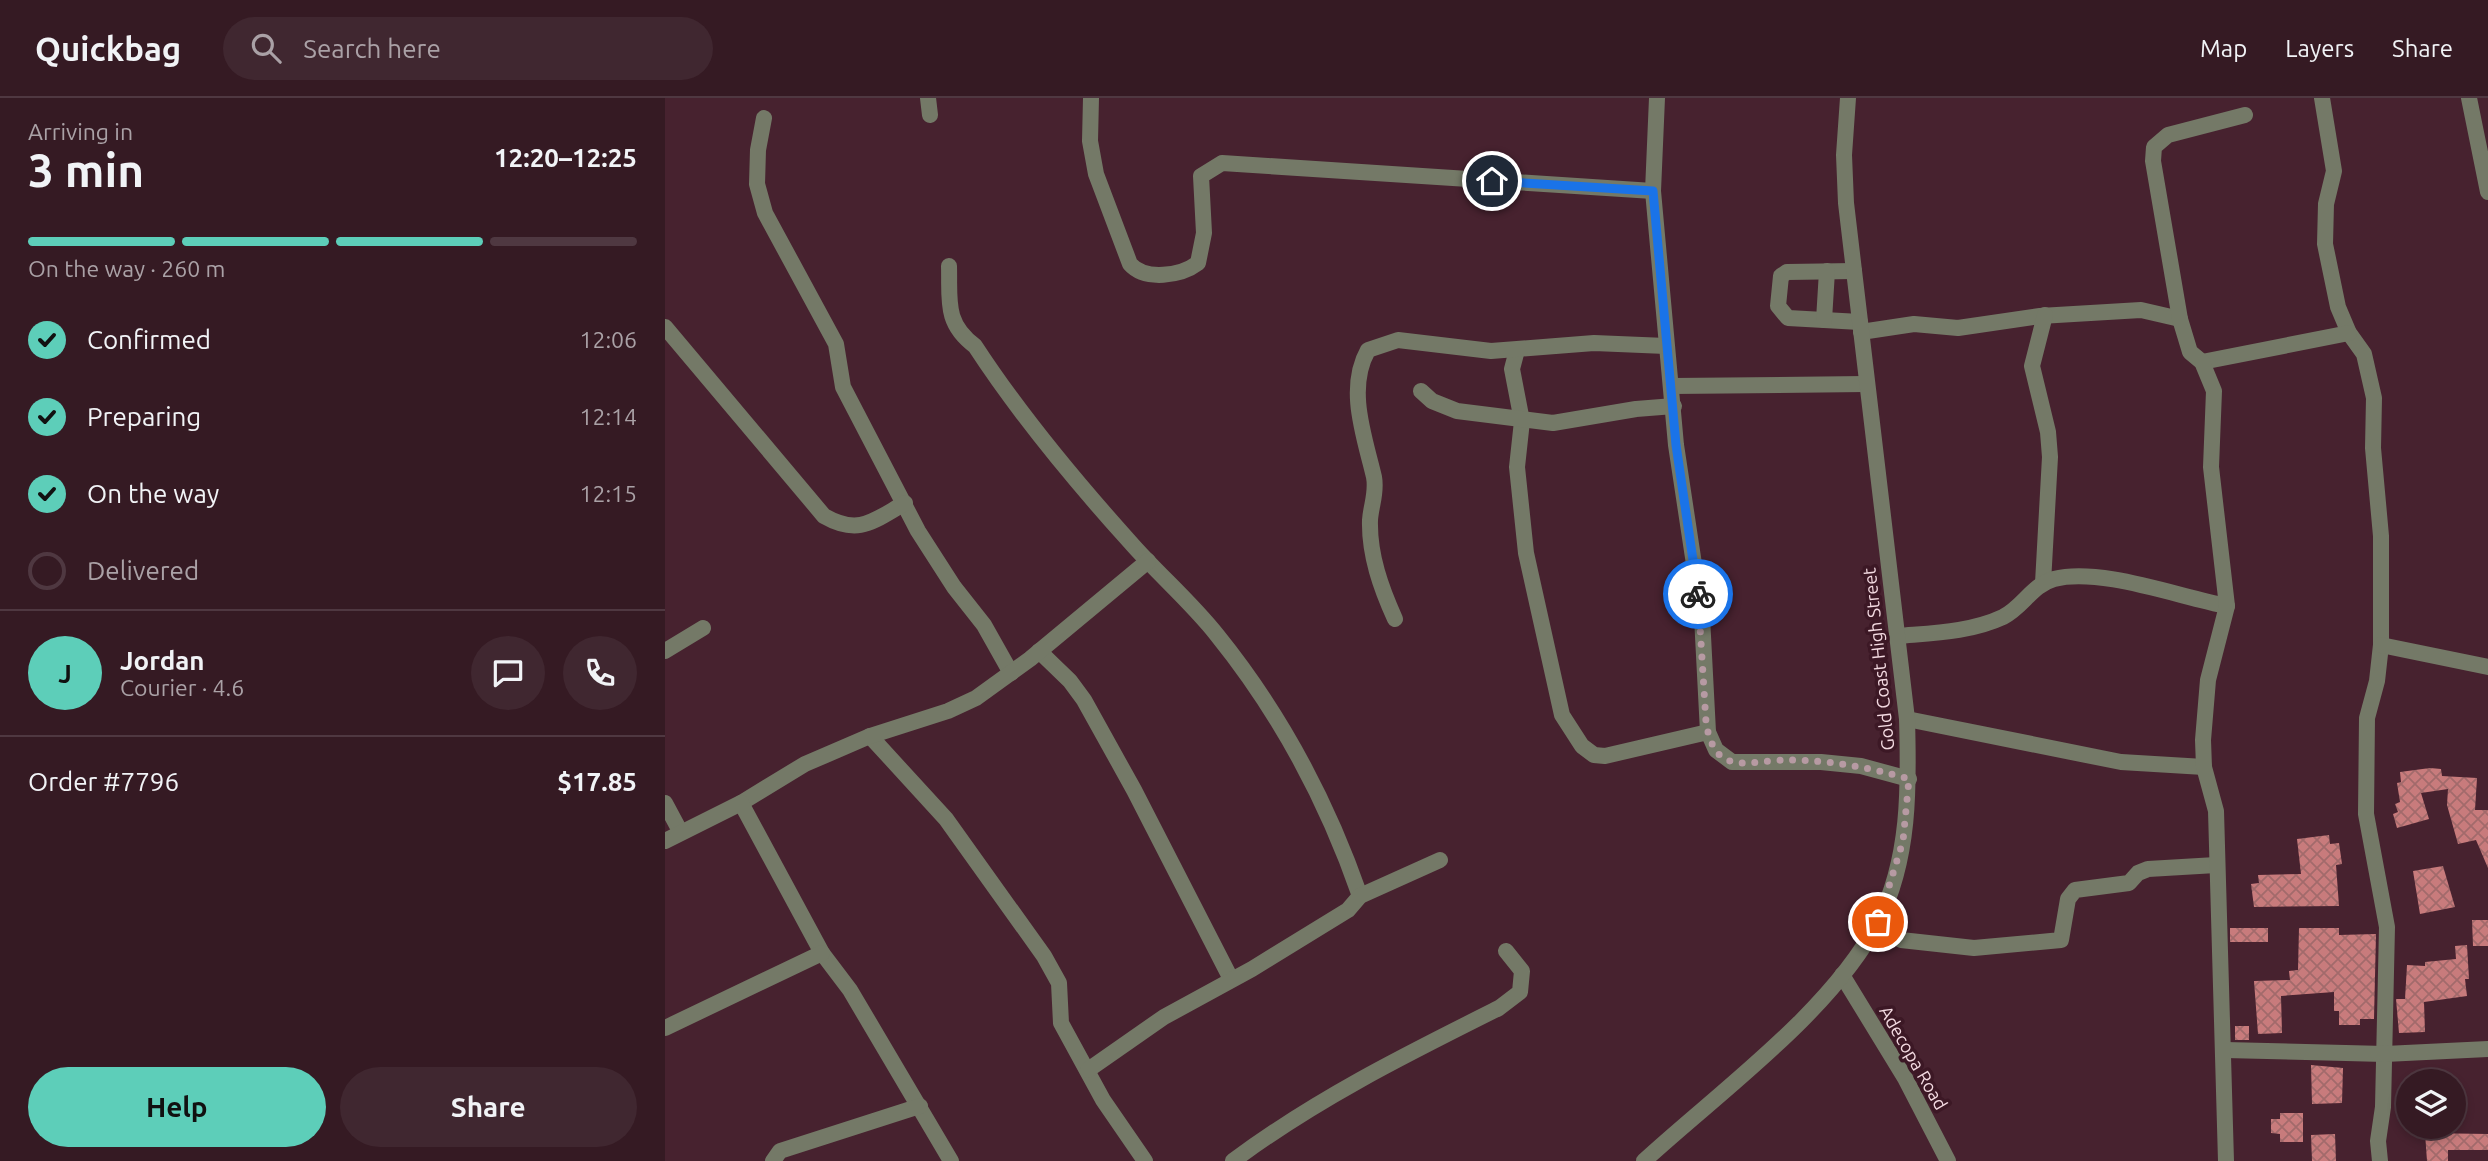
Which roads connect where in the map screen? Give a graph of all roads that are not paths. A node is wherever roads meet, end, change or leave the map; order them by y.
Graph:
1 (1091, 98) edge
2 (1657, 98) edge
3 (1848, 98) edge
4 (2322, 98) edge
5 (2469, 98) edge
6 (2245, 115) dead end
7 (764, 118) dead end
8 (1653, 191) junction
9 (2488, 192) edge
10 (949, 265) dead end
11 (1827, 271) junction
12 (1854, 271) junction
13 (2045, 315) junction
14 (2181, 319) junction
15 (1823, 320) junction
16 (665, 327) edge
17 (1861, 327) junction
18 (2349, 333) junction
19 (1666, 346) junction
20 (1517, 350) junction
21 (2202, 362) junction
22 (1865, 384) junction
23 (1672, 386) junction
24 (1421, 391) dead end
25 (1674, 406) junction
26 (1522, 421) junction
27 (905, 503) junction
28 (1148, 561) junction
29 (2043, 583) junction
30 (2227, 606) junction
31 (1395, 619) dead end
32 (703, 628) dead end
33 (1899, 636) junction
34 (2381, 645) junction
35 (665, 651) edge
36 (1039, 651) junction
37 (2488, 667) edge
38 (1011, 673) junction
39 (1907, 719) junction
40 (1708, 732) junction
41 (870, 736) junction
42 (2204, 767) junction
43 (1909, 779) junction
44 (665, 803) edge
45 (741, 803) junction
46 (680, 831) junction
47 (665, 841) edge
48 (1440, 860) dead end
49 (2215, 866) junction
50 (1360, 896) junction
51 (1878, 922) junction
52 (1506, 951) dead end
53 (822, 953) junction
54 (1842, 975) junction
55 (1231, 979) junction
56 (665, 1028) edge
57 (2488, 1049) edge
58 (2225, 1050) junction
59 (2385, 1054) junction
60 (1088, 1070) junction
61 (920, 1106) junction
62 (773, 1161) edge
63 (951, 1161) edge
64 (1145, 1161) edge
65 (1233, 1161) edge
66 (1644, 1161) edge
67 (1948, 1161) edge
68 (2226, 1161) edge
69 (2380, 1161) edge

1 - 8 street
2 - 8 street
3 - 12 street, Gold Coast High Street
4 - 18 street
5 - 9 street
6 - 14 street
7 - 27 street
8 - 19 street
10 - 28 street
11 - 12 street
11 - 15 street
11 - 15 street
12 - 17 street, Gold Coast High Street
13 - 14 street
13 - 17 street
13 - 29 street
14 - 21 street
15 - 17 street
16 - 27 street
17 - 22 street, Gold Coast High Street
18 - 21 street
18 - 34 street
19 - 20 street
19 - 23 street
20 - 26 street
20 - 31 street
21 - 30 street
22 - 23 street
22 - 33 street, Gold Coast High Street
23 - 25 street
24 - 26 street
25 - 26 street
25 - 40 street
26 - 40 street
27 - 38 street
28 - 36 street
28 - 50 street
29 - 30 street
29 - 33 street
30 - 42 street
32 - 35 street
33 - 39 street, Gold Coast High Street
34 - 37 street
34 - 59 street
36 - 38 street
36 - 55 street
38 - 41 street
39 - 42 street
39 - 43 street, Gold Coast High Street
40 - 43 street
41 - 45 street
41 - 60 street
42 - 49 street
43 - 51 street, Gold Coast High Street
44 - 46 street
45 - 46 street
45 - 53 street
46 - 47 street
48 - 50 street
49 - 51 street
49 - 58 street
50 - 55 street
51 - 54 street, Gold Coast High Street
52 - 65 street
53 - 56 street
53 - 61 street
54 - 66 street, Gold Coast High Street
54 - 67 street, Adecopa Road
55 - 60 street
57 - 59 street
58 - 59 street
58 - 68 street
59 - 69 street
60 - 64 street
61 - 62 street
61 - 63 street

